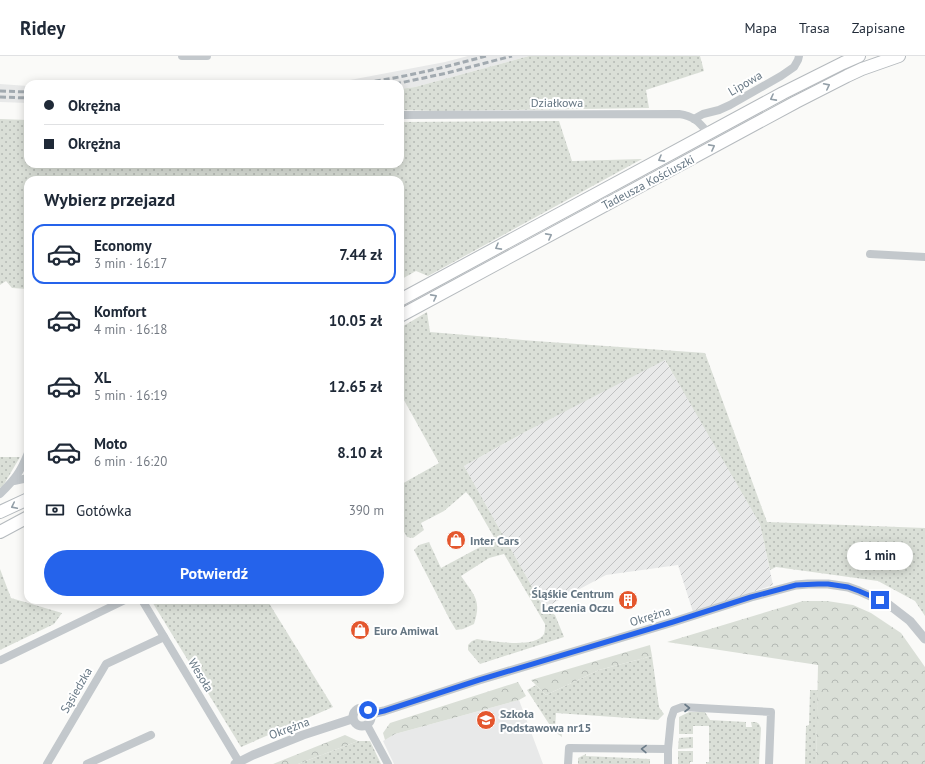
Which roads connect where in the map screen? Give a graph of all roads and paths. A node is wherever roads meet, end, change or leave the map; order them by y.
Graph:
1 (182, 56) edge
2 (207, 56) edge
3 (799, 56) edge
4 (858, 56) edge
5 (899, 56) edge
6 (404, 116) edge
7 (694, 119) junction
8 (708, 133) junction
9 (870, 254) dead end
10 (925, 257) edge
11 (404, 298) edge
12 (404, 314) edge
13 (24, 463) edge
14 (24, 479) edge
15 (14, 481) junction
16 (0, 494) edge
17 (24, 500) edge
18 (0, 512) edge
19 (24, 519) edge
20 (0, 532) edge
21 (117, 604) edge
22 (144, 604) edge
23 (164, 637) junction
24 (925, 639) edge
25 (1, 660) dead end
26 (371, 714) junction
27 (352, 719) junction
28 (367, 725) junction
29 (151, 734) dead end
30 (668, 749) junction
31 (237, 763) edge
32 (47, 764) edge
33 (87, 764) edge
34 (388, 764) edge
35 (568, 764) edge
36 (668, 764) edge
37 (769, 764) edge

1 - 2 street
3 - 7 street, Lipowa
4 -> 8 main road, Tadeusza Kościuszki
12 -> 5 main road, Tadeusza Kościuszki
6 - 7 street, Działkowa
7 - 8 street, Działkowa
8 -> 11 main road, Tadeusza Kościuszki
9 - 10 street
13 - 15 street
14 - 15 street
15 - 16 street
17 -> 18 main road
19 - 20 main road
21 - 25 street
22 - 23 street, Wesoła
23 - 31 street, Wesoła
23 - 32 street, Sąsiedzka
24 - 26 street, Okrężna
26 - 27 street
26 - 28 street
27 - 28 street
27 - 31 street, Okrężna
28 - 34 street
29 - 33 street
30 -> 35 street
30 - 36 street
30 -> 37 street

